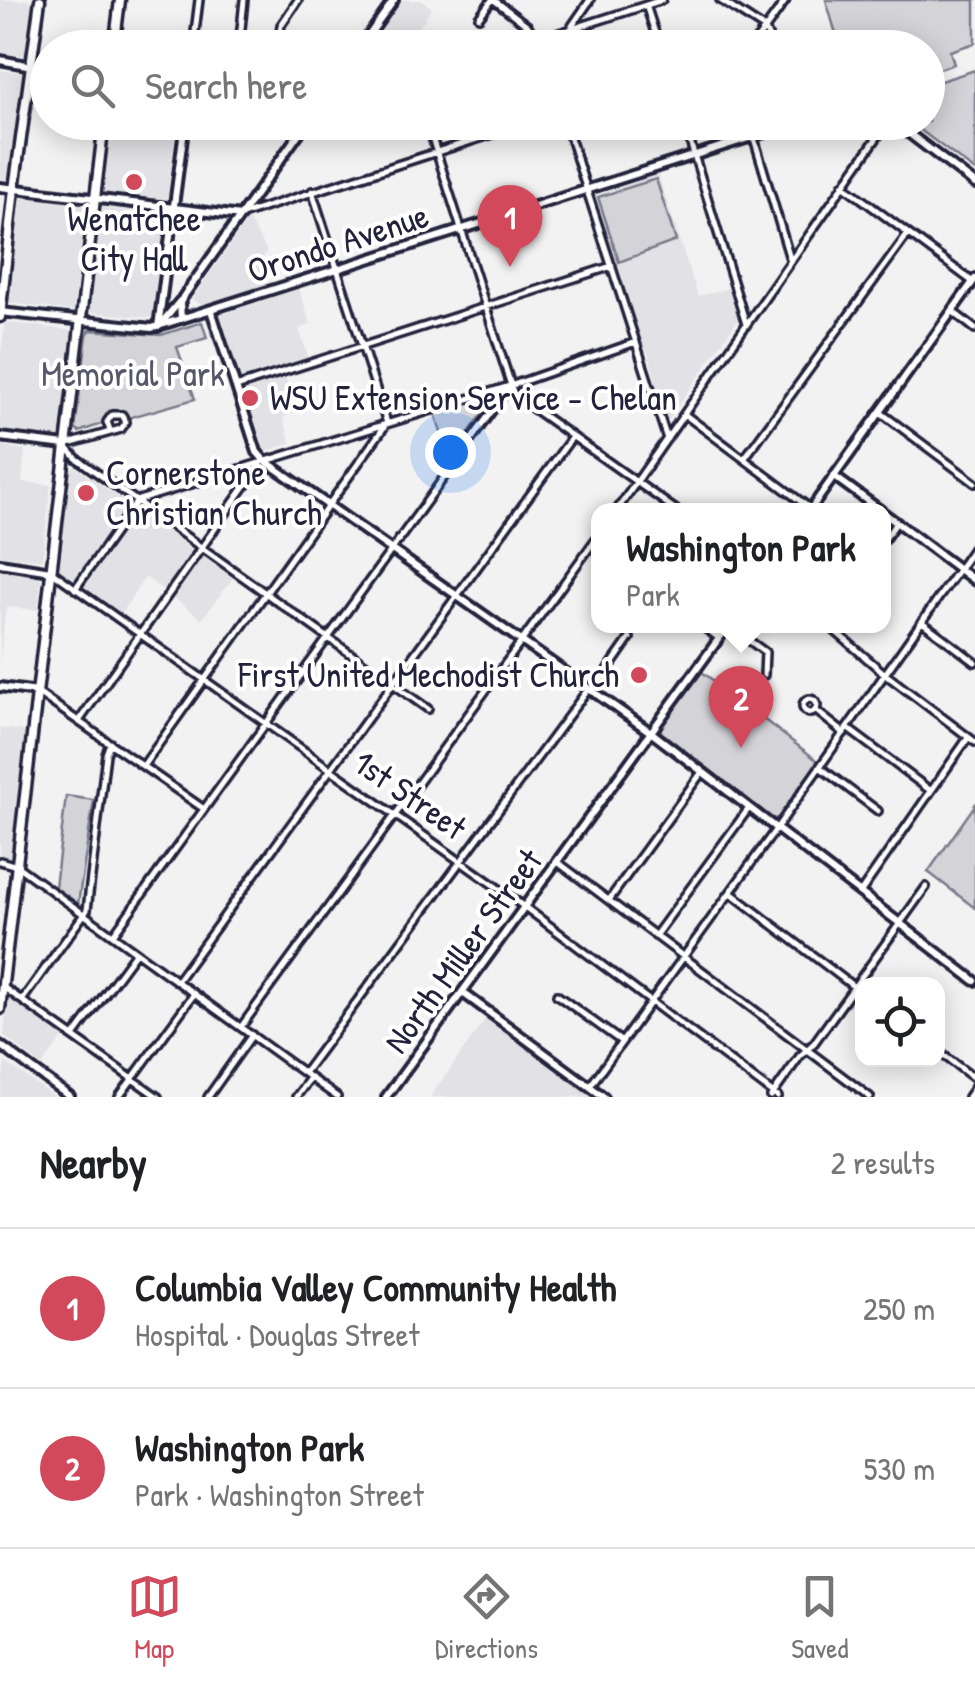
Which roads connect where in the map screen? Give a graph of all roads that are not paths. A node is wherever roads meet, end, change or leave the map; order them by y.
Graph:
1 (40, 0) edge
2 (120, 0) edge
3 (199, 0) edge
4 (244, 0) edge
5 (298, 0) edge
6 (394, 0) edge
7 (493, 0) edge
8 (590, 0) edge
9 (662, 0) edge
10 (720, 0) edge
11 (786, 0) edge
12 (646, 5) junction
13 (479, 17) dead end
14 (570, 29) junction
15 (765, 29) joint
16 (36, 30) edge
17 (116, 30) edge
18 (196, 30) edge
19 (241, 30) edge
20 (280, 30) edge
21 (373, 30) edge
22 (531, 30) edge
23 (567, 30) edge
24 (654, 30) edge
25 (0, 60) edge
26 (30, 66) edge
27 (30, 80) edge
28 (102, 140) edge
29 (182, 140) edge
30 (294, 140) edge
31 (433, 140) edge
32 (474, 140) edge
33 (571, 140) edge
34 (690, 140) edge
35 (747, 140) edge
36 (755, 140) edge
37 (876, 140) edge
38 (918, 140) edge
39 (437, 152) junction
40 (695, 155) junction
41 (975, 184) edge
42 (844, 185) junction
43 (0, 187) edge
44 (14, 189) junction
45 (587, 190) junction
46 (312, 191) junction
47 (94, 198) junction
48 (174, 209) junction
49 (241, 216) junction
50 (462, 229) junction
51 (908, 234) junction
52 (790, 259) junction
53 (612, 266) junction
54 (336, 271) junction
55 (974, 281) edge
56 (183, 297) junction
57 (487, 308) junction
58 (211, 310) junction
59 (952, 311) junction
60 (0, 314) edge
61 (181, 320) junction
62 (79, 322) junction
63 (746, 324) junction
64 (158, 326) junction
65 (975, 329) edge
66 (636, 342) junction
67 (362, 348) junction
68 (510, 386) junction
69 (236, 388) junction
70 (880, 412) junction
71 (684, 414) junction
72 (387, 423) junction
73 (110, 430) dead end
74 (0, 437) edge
75 (572, 437) junction
76 (667, 440) junction
77 (65, 445) junction
78 (744, 459) junction
79 (264, 460) junction
80 (834, 476) junction
81 (636, 482) junction
82 (975, 483) edge
83 (137, 501) junction
84 (621, 503) edge
85 (666, 503) edge
86 (802, 503) edge
87 (816, 503) edge
88 (870, 503) edge
89 (328, 506) junction
90 (891, 519) edge
91 (896, 523) junction
92 (891, 530) edge
93 (975, 546) edge
94 (202, 547) junction
95 (591, 547) edge
96 (392, 551) junction
97 (0, 563) edge
98 (959, 569) junction
99 (51, 571) junction
100 (975, 582) edge
101 (75, 589) junction
102 (266, 592) junction
103 (458, 596) junction
104 (922, 622) junction
105 (712, 633) edge
106 (724, 633) edge
107 (739, 633) edge
108 (838, 633) edge
109 (140, 634) junction
110 (329, 638) junction
111 (630, 638) dead end
112 (720, 638) junction
113 (523, 642) junction
114 (975, 662) edge
115 (886, 674) junction
116 (764, 675) dead end
117 (204, 680) junction
118 (394, 684) junction
119 (0, 687) edge
120 (591, 690) junction
121 (38, 692) junction
122 (428, 710) dead end
123 (816, 710) dead end
124 (79, 720) junction
125 (266, 724) junction
126 (846, 730) junction
127 (652, 733) junction
128 (968, 738) junction
129 (975, 742) edge
130 (110, 743) junction
131 (143, 766) junction
132 (820, 768) junction
133 (331, 770) junction
134 (702, 772) junction
135 (931, 792) junction
136 (749, 808) junction
137 (204, 810) junction
138 (878, 812) dead end
139 (396, 816) junction
140 (776, 830) junction
141 (0, 861) edge
142 (460, 861) junction
143 (559, 863) junction
144 (17, 866) junction
145 (926, 887) dead end
146 (731, 892) junction
147 (860, 893) junction
148 (608, 900) junction
149 (526, 908) junction
150 (85, 915) junction
151 (900, 924) junction
152 (113, 935) junction
153 (655, 936) junction
154 (136, 952) junction
155 (684, 958) junction
156 (975, 981) edge
157 (177, 982) junction
158 (3, 986) junction
159 (854, 987) junction
160 (463, 993) junction
161 (194, 994) junction
162 (557, 994) dead end
163 (23, 999) junction
164 (652, 1002) junction
165 (0, 1009) edge
166 (241, 1027) junction
167 (252, 1035) junction
168 (74, 1036) junction
169 (622, 1042) junction
170 (0, 1045) edge
171 (806, 1050) junction
172 (945, 1057) edge
173 (307, 1076) junction
174 (132, 1078) junction
175 (975, 1083) edge
176 (590, 1086) junction
177 (774, 1096) edge
178 (70, 1097) edge
179 (119, 1097) edge
180 (158, 1097) edge
181 (208, 1097) edge
182 (296, 1097) edge
183 (337, 1097) edge
184 (386, 1097) edge
185 (604, 1097) edge
186 (870, 1097) edge
187 (968, 1097) edge

1 - 16 main road
2 - 17 main road
3 - 18 street
4 - 19 street
5 - 20 street
6 - 21 street
7 - 13 street
7 - 22 street
8 - 14 street
9 - 12 street
10 - 15 street
11 - 15 street
12 - 14 street
12 - 24 street
14 - 23 street
25 - 26 street
27 - 44 main road
28 - 47 main road
29 - 48 street
30 - 49 street
31 - 39 street
32 - 39 street
33 - 45 street
34 - 40 street
35 - 40 street, Orondo Avenue
36 - 52 street
37 - 42 street
38 - 41 street
39 - 46 street
39 - 50 street
40 - 45 street, Orondo Avenue
40 - 63 street
42 - 51 street
42 - 52 street
43 - 44 street
44 - 47 street
44 - 60 main road
45 - 50 street, Orondo Avenue
45 - 53 street
46 - 49 street
46 - 54 street
47 - 48 street
47 - 62 main road
48 - 49 street
48 - 64 street
49 - 56 street
50 - 54 street, Orondo Avenue
50 - 57 street
51 - 55 street
51 - 78 street
52 - 63 street
53 - 57 street
53 - 66 street
54 - 58 street, Orondo Avenue
54 - 67 street
55 - 59 street
56 - 61 street
56 - 64 street
57 - 67 street
57 - 68 street
58 - 61 street, Orondo Avenue
58 - 69 street
59 - 65 street
59 - 70 street
60 - 62 street, Orondo Avenue
61 - 64 street, Orondo Avenue
62 - 64 street, Orondo Avenue
62 - 77 main road
63 - 71 street
66 - 68 street
66 - 76 street
67 - 69 street
67 - 72 street
68 - 72 street
68 - 75 street
68 - 96 street
69 - 79 street
70 - 80 street
70 - 82 street
71 - 76 street
71 - 78 street
72 - 79 street
72 - 89 street
73 - 77 street
74 - 77 street
75 - 81 street
75 - 103 street
76 - 81 street
77 - 83 street
77 - 99 main road
78 - 86 street
79 - 83 street
79 - 89 street
79 - 94 street
80 - 87 street
80 - 88 street
81 - 84 street
81 - 85 street
83 - 94 street
83 - 101 street
89 - 96 street
89 - 102 street
90 - 91 street
91 - 92 street
91 - 98 street
93 - 98 street
94 - 102 street
94 - 109 street
95 - 113 street
96 - 103 street
96 - 110 street
97 - 99 street, 1st Street
98 - 100 street
98 - 104 street
99 - 101 street, 1st Street
99 - 121 main road
101 - 109 street, 1st Street
102 - 110 street
102 - 117 street
103 - 113 street
103 - 118 street
104 - 114 street
104 - 115 street
105 - 112 street
106 - 112 street, North Miller Street
107 - 116 street
108 - 115 street
109 - 117 street, 1st Street
109 - 124 street
110 - 118 street
110 - 125 street
111 - 120 street
112 - 127 street, North Miller Street
113 - 120 street
113 - 139 street
115 - 126 street
115 - 128 street
117 - 125 street, 1st Street
117 - 131 street
118 - 122 street
118 - 133 street
119 - 121 street
120 - 127 street
120 - 142 street
121 - 124 street
121 - 144 main road
123 - 126 street
124 - 130 street
125 - 133 street, 1st Street
125 - 137 street
126 - 132 street
126 - 135 street
127 - 134 street
127 - 143 street, North Miller Street
128 - 129 street
128 - 135 street
130 - 131 street
130 - 150 street
131 - 137 street
132 - 138 street
132 - 140 street
133 - 139 street, 1st Street
133 - 157 street
134 - 136 street
134 - 148 street
135 - 147 street
136 - 140 street
136 - 153 street
137 - 152 street
139 - 142 street, 1st Street
139 - 166 street
140 - 146 street
140 - 147 street
141 - 144 street
142 - 149 street, 1st Street
142 - 173 street
143 - 148 street
143 - 149 street, North Miller Street
144 - 150 street
144 - 158 main road
145 - 151 street
146 - 155 street
146 - 159 street
147 - 151 street
148 - 153 street
149 - 160 street, North Miller Street
149 - 164 street, 1st Street
150 - 152 street
150 - 163 street
151 - 156 street
151 - 159 street
152 - 154 street
153 - 155 street
154 - 157 street
154 - 168 street
155 - 164 street
155 - 171 street
157 - 161 street
158 - 163 street
158 - 165 main road
159 - 171 street
160 - 176 street
160 - 184 street, North Miller Street
161 - 166 street
161 - 174 street
162 - 169 street
163 - 168 street
164 - 169 street
164 - 177 street, 1st Street
166 - 167 street
167 - 173 street
167 - 181 street
168 - 174 street
169 - 176 street
170 - 178 street
171 - 177 street
171 - 186 street
172 - 175 street
173 - 182 street
173 - 183 street
174 - 179 street
174 - 180 street
175 - 187 street
176 - 185 street

